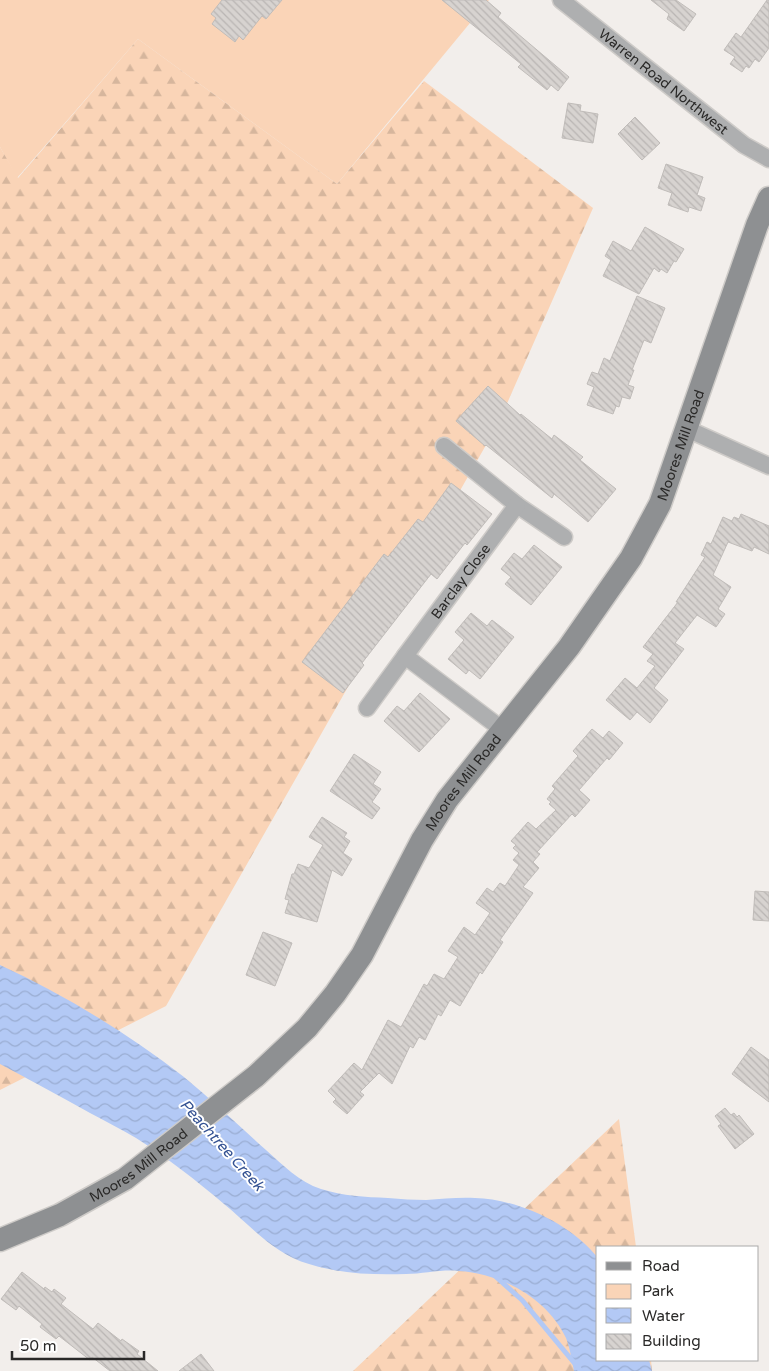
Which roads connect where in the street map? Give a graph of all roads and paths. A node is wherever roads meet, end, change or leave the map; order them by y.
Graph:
1 (562, 0) edge
2 (769, 159) edge
3 (769, 198) edge
4 (686, 428) junction
5 (444, 446) dead end
6 (769, 466) edge
7 (517, 505) junction
8 (564, 536) dead end
9 (405, 656) junction
10 (367, 708) dead end
11 (503, 730) junction
12 (0, 1240) edge

1 - 2 street, Warren Road Northwest
3 - 4 street, Moores Mill Road
4 - 6 street
4 - 11 street, Moores Mill Road
5 - 7 street
7 - 8 street
7 - 9 street, Barclay Close
9 - 10 street, Barclay Close
9 - 11 street
11 - 12 street, Moores Mill Road

